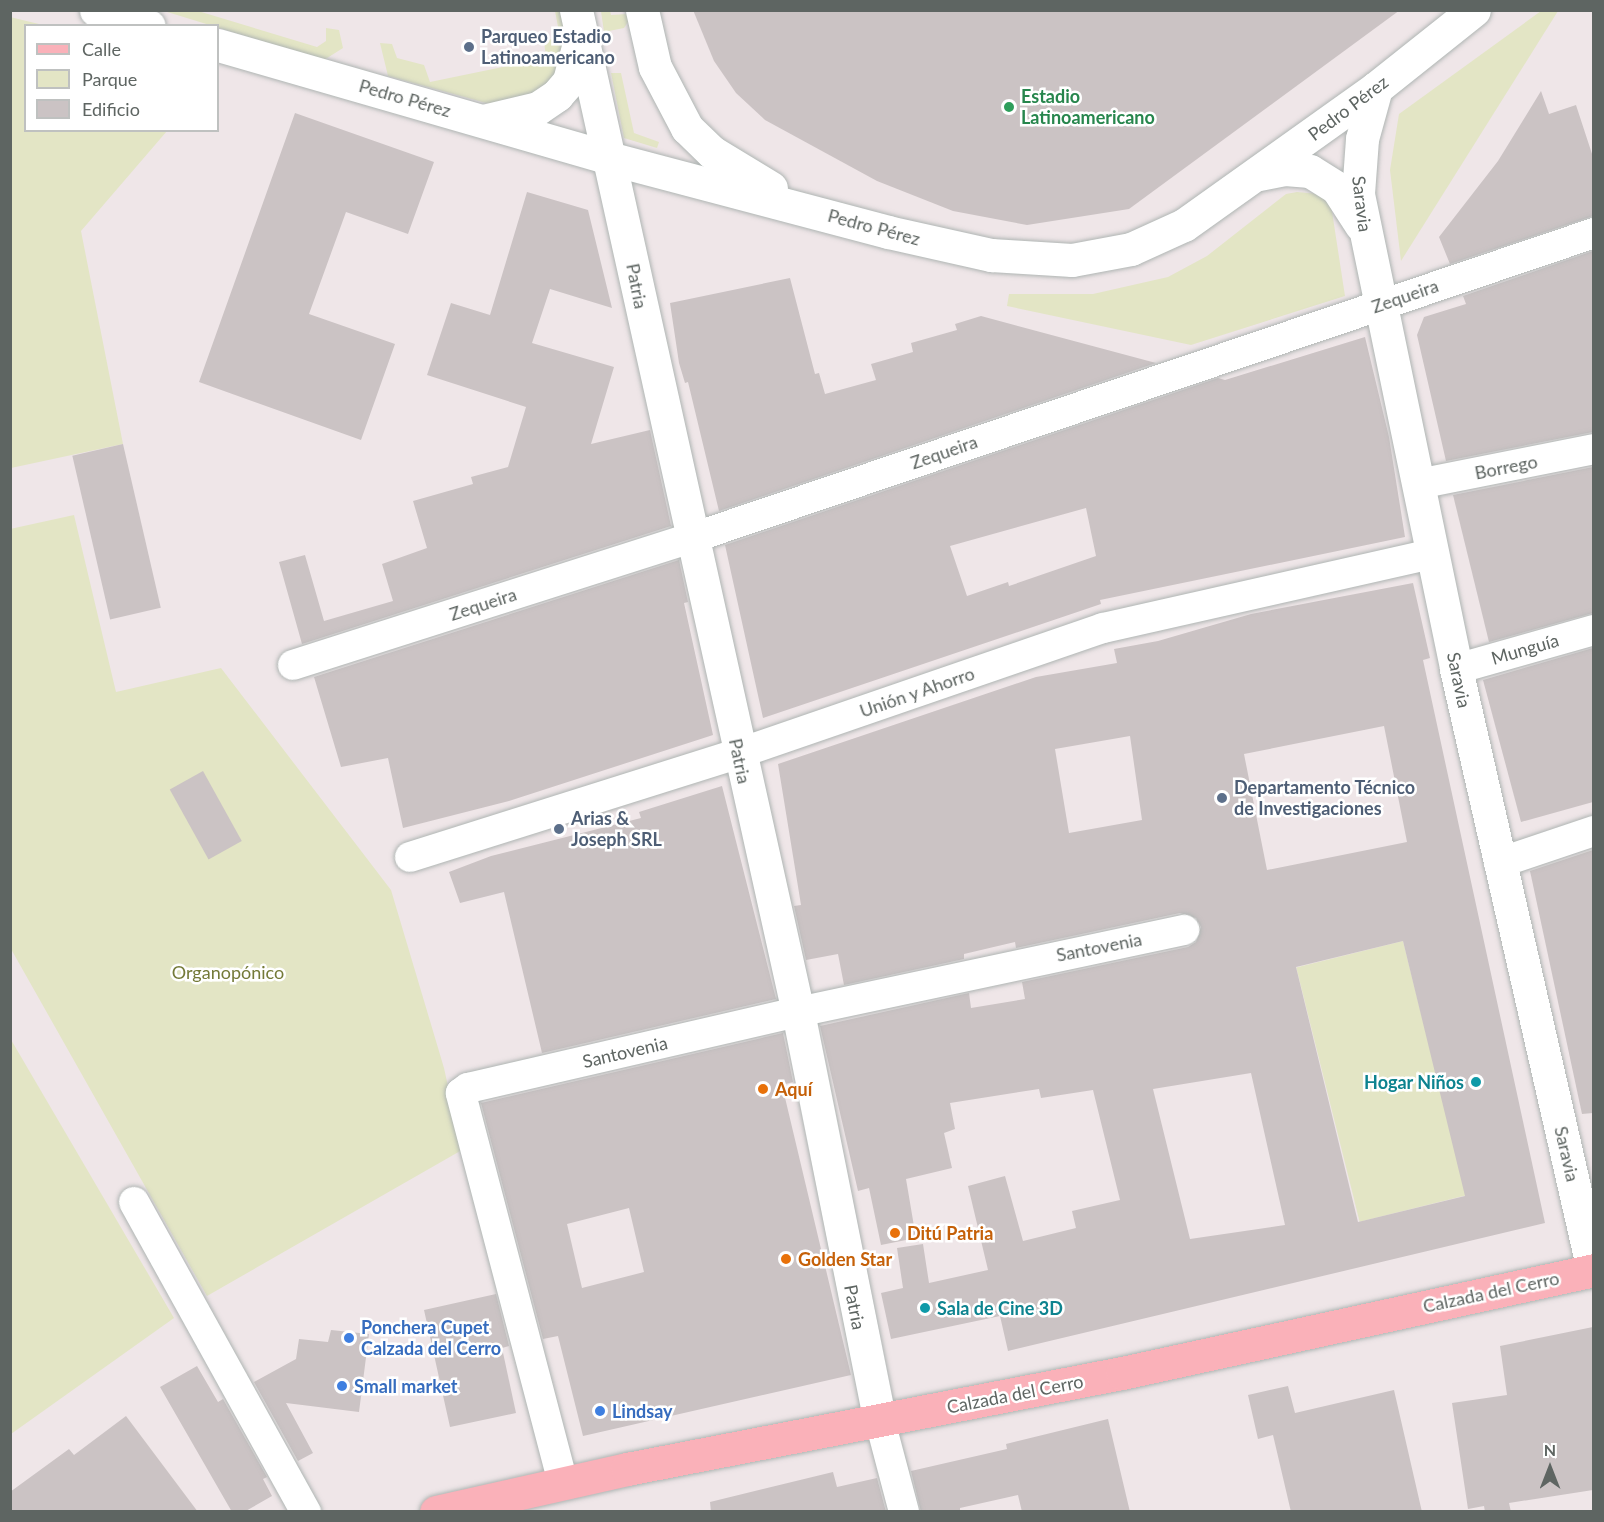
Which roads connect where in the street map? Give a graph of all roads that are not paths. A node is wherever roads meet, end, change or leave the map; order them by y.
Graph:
1 (96, 10) edge
2 (642, 10) edge
3 (1474, 10) edge
4 (142, 24) edge
5 (578, 24) edge
6 (219, 45) edge
7 (1376, 88) junction
8 (674, 108) junction
9 (486, 120) junction
10 (612, 159) junction
11 (662, 171) junction
12 (1259, 174) junction
13 (827, 215) junction
14 (1365, 232) junction
15 (1593, 233) edge
16 (1379, 305) junction
17 (1593, 449) edge
18 (1418, 484) junction
19 (695, 537) junction
20 (1432, 555) junction
21 (1593, 630) edge
22 (293, 665) dead end
23 (1456, 669) junction
24 (738, 754) junction
25 (1593, 831) edge
26 (410, 856) dead end
27 (1499, 863) junction
28 (1184, 930) dead end
29 (798, 1012) junction
30 (134, 1202) dead end
31 (1593, 1270) edge
32 (880, 1421) junction
33 (563, 1483) junction
34 (306, 1512) edge
35 (436, 1512) edge
36 (904, 1512) edge

1 - 4 street
2 - 8 street
3 - 7 street, Pedro Pérez
5 - 9 street
5 - 10 street, Patria
6 - 9 street, Pedro Pérez
7 - 12 street, Pedro Pérez
7 - 14 street, Saravia
8 - 11 street
8 - 13 street
9 - 10 street, Pedro Pérez
10 - 11 street, Pedro Pérez
10 - 19 street, Patria
11 - 13 street, Pedro Pérez
12 - 13 street, Pedro Pérez
12 - 14 street
14 - 16 street, Saravia
15 - 16 street, Zequeira
16 - 18 street, Saravia
16 - 19 street, Zequeira
17 - 18 street, Borrego
18 - 20 street, Saravia
19 - 22 street, Zequeira
19 - 24 street, Patria
20 - 23 street, Saravia
20 - 24 street, Unión y Ahorro
21 - 23 street, Munguía
23 - 27 street, Saravia
24 - 26 street, Unión y Ahorro
24 - 29 street, Patria
25 - 27 street
27 - 31 street, Saravia
28 - 29 street, Santovenia
29 - 32 street, Patria
29 - 33 street, Santovenia
30 - 34 street
31 - 32 main road, Calzada del Cerro
32 - 33 main road, Calzada del Cerro
32 - 36 street, Patria
33 - 35 main road, Calzada del Cerro

